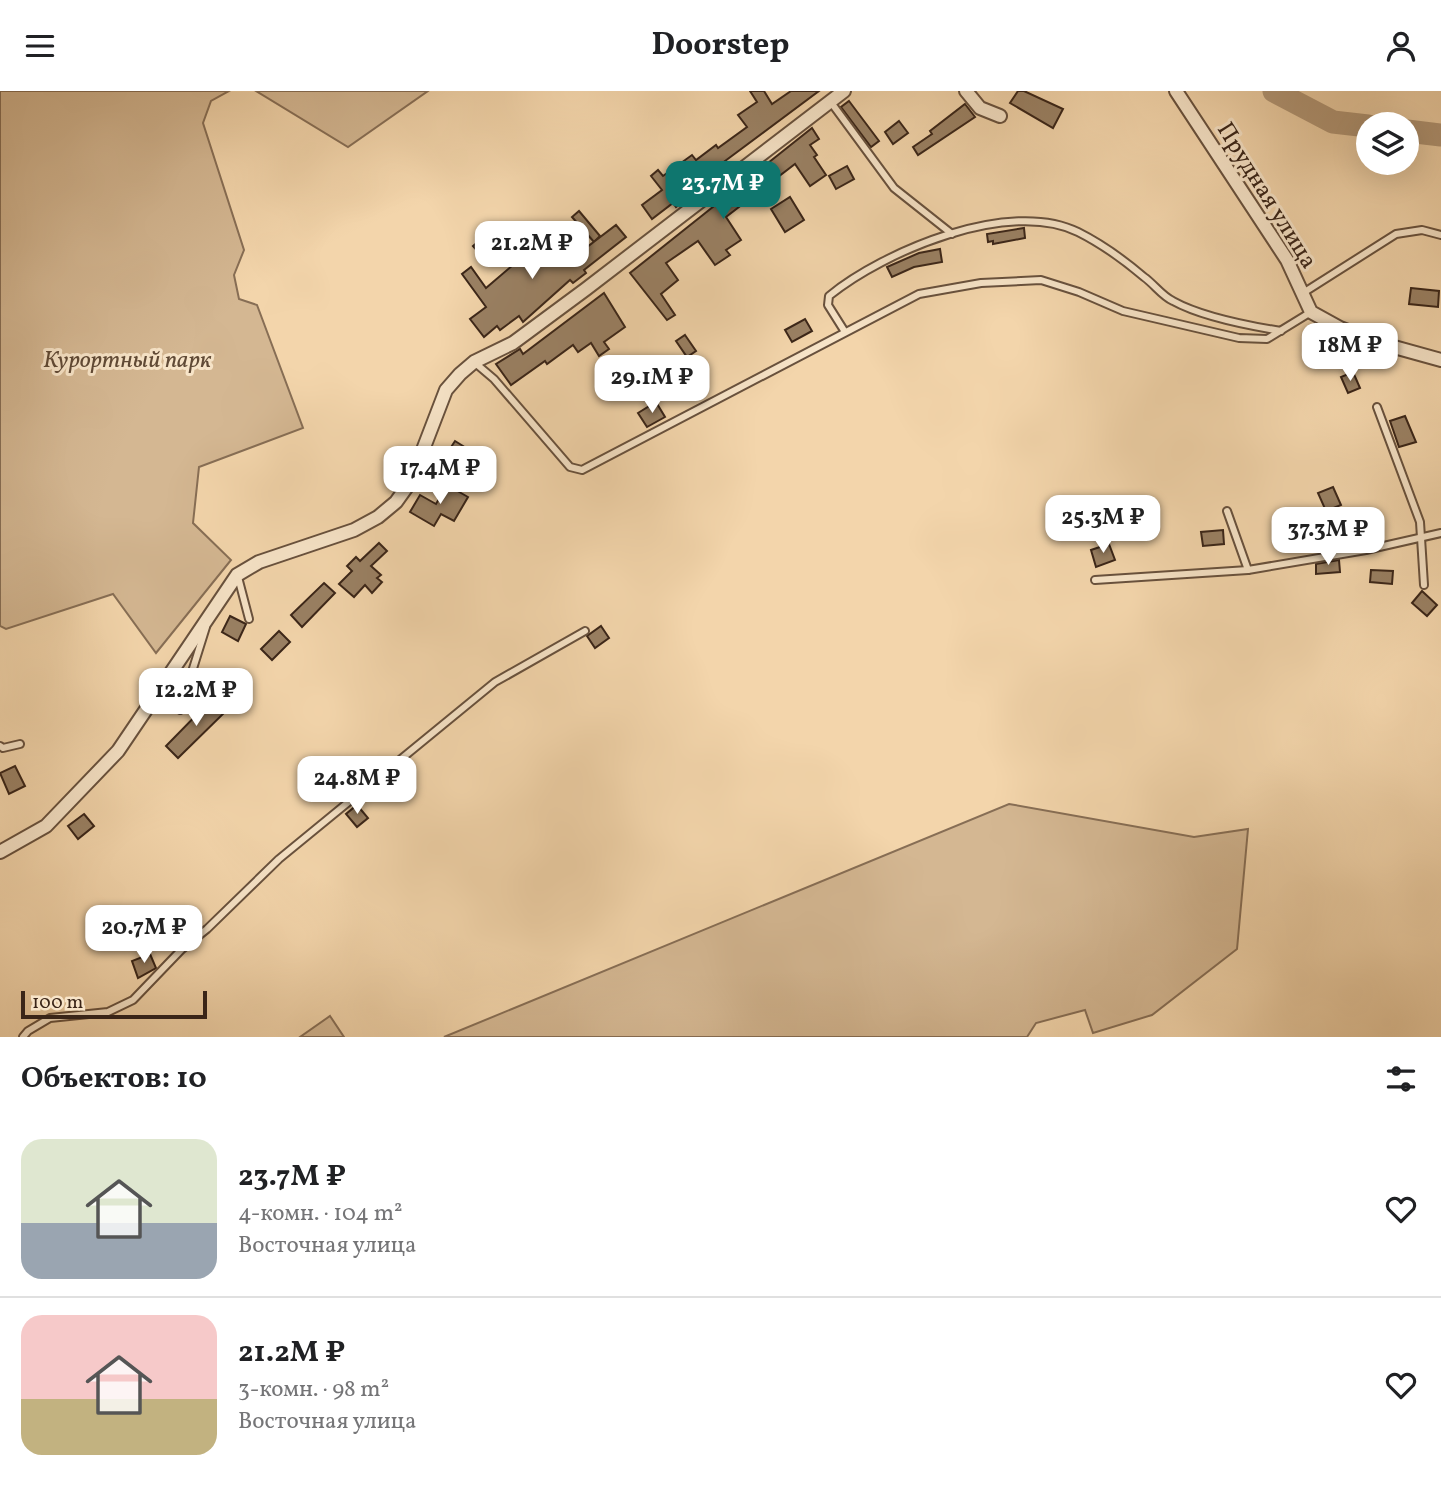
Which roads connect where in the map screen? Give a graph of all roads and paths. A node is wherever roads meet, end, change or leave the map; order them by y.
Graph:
1 (844, 91) edge
2 (965, 91) edge
3 (1176, 91) edge
4 (830, 101) junction
5 (1000, 116) dead end
6 (952, 234) junction
7 (1441, 235) edge
8 (1301, 294) junction
9 (1311, 313) junction
10 (1281, 331) junction
11 (845, 332) junction
12 (1441, 360) edge
13 (474, 362) junction
14 (1377, 407) dead end
15 (1227, 511) dead end
16 (1441, 533) edge
17 (1421, 536) junction
18 (1248, 570) junction
19 (237, 575) junction
20 (1095, 580) dead end
21 (1424, 585) dead end
22 (208, 618) junction
23 (249, 619) dead end
24 (585, 631) dead end
25 (180, 710) dead end
26 (20, 744) dead end
27 (0, 746) edge
28 (0, 852) edge
29 (23, 1037) edge

1 - 4 street
2 - 5 street
3 - 8 street, Прудная улица
4 - 6 lane
4 - 13 street
6 - 10 lane
6 - 11 lane
7 - 8 lane
8 - 9 street, Прудная улица
9 - 10 lane
9 - 12 street
10 - 11 lane
11 - 13 lane
13 - 19 street
14 - 17 lane
15 - 18 lane
16 - 17 lane
17 - 18 lane
17 - 21 lane
18 - 20 lane
19 - 22 street
19 - 23 lane
22 - 25 lane
22 - 28 street
24 - 29 lane
26 - 27 lane

